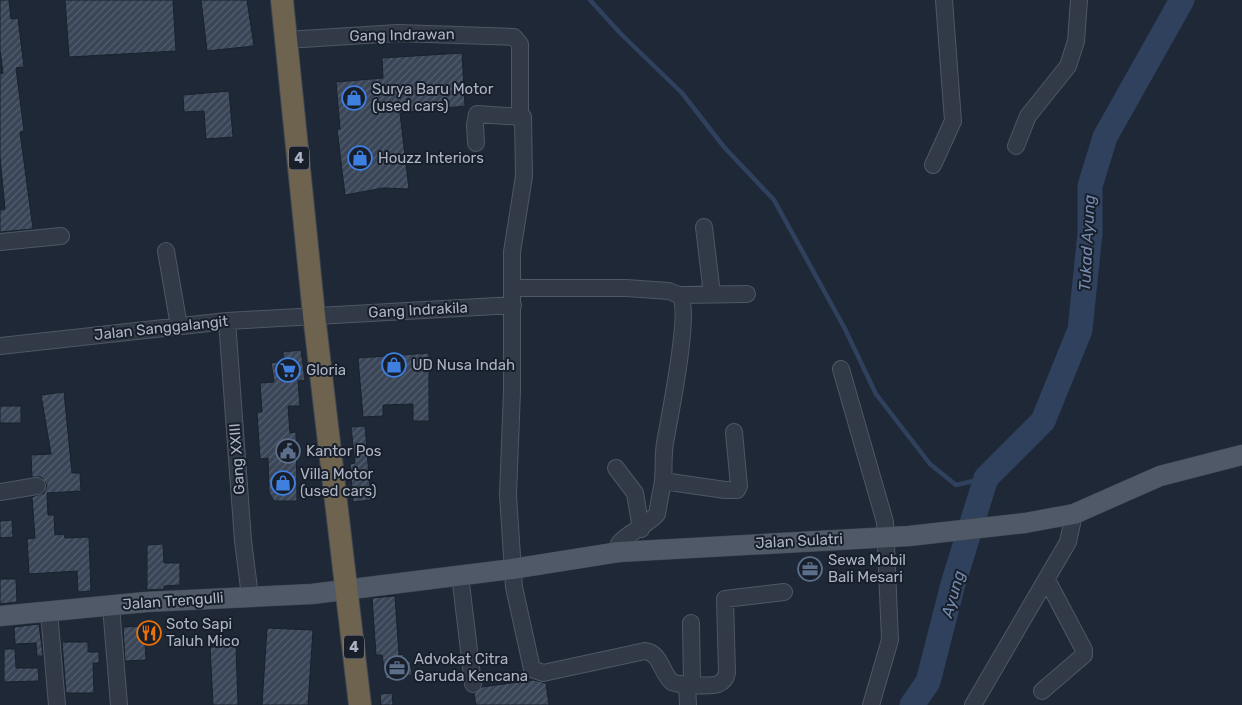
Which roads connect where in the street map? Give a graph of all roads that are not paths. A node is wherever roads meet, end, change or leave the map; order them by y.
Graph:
1 (282, 0) edge
2 (944, 0) edge
3 (1078, 0) edge
4 (286, 40) junction
5 (520, 116) junction
6 (476, 143) dead end
7 (1016, 146) dead end
8 (933, 165) dead end
9 (704, 227) dead end
10 (61, 236) dead end
11 (0, 242) edge
12 (166, 252) dead end
13 (512, 288) junction
14 (712, 294) junction
15 (747, 294) dead end
16 (679, 295) junction
17 (512, 305) junction
18 (318, 315) junction
19 (227, 322) junction
20 (179, 326) junction
21 (0, 346) edge
22 (841, 369) dead end
23 (734, 432) dead end
24 (1242, 455) edge
25 (616, 468) dead end
26 (663, 481) junction
27 (37, 486) dead end
28 (0, 492) edge
29 (1074, 514) junction
30 (640, 529) junction
31 (886, 536) junction
32 (619, 552) junction
33 (512, 568) junction
34 (460, 575) junction
35 (1047, 580) junction
36 (347, 588) junction
37 (784, 592) dead end
38 (250, 596) junction
39 (111, 606) junction
40 (48, 612) junction
41 (0, 616) edge
42 (691, 623) dead end
43 (473, 684) dead end
44 (689, 684) junction
45 (1042, 691) dead end
46 (57, 705) edge
47 (119, 705) edge
48 (360, 705) edge
49 (688, 705) edge
50 (871, 705) edge
51 (973, 705) edge

1 - 4 highway, 4
2 - 8 street
3 - 7 street
4 - 5 street, Gang Indrawan
4 - 18 highway, 4
5 - 6 street
5 - 13 street
9 - 14 street
10 - 11 street
12 - 20 street
13 - 16 street
13 - 17 street
14 - 15 street
14 - 16 street
16 - 26 street
17 - 18 street, Gang Indrakila
17 - 33 street
18 - 19 street, Jalan Sanggalangit
18 - 36 highway, 4
19 - 20 street, Jalan Sanggalangit
19 - 38 street, Gang XXIII
20 - 21 street, Jalan Sanggalangit
22 - 31 street
23 - 26 street
24 - 29 main road, Jalan Sulatri
25 - 30 street
26 - 30 street
27 - 28 street
29 - 31 main road, Jalan Sulatri
29 - 35 street
30 - 32 street
31 - 32 main road, Jalan Sulatri
31 - 50 street
32 - 33 main road, Jalan Sulatri
33 - 34 main road, Jalan Sulatri
33 - 44 street
34 - 36 main road, Jalan Sulatri
34 - 43 street
35 - 45 street
35 - 51 street
36 - 38 main road, Jalan Trengulli
36 - 48 highway, 4
37 - 44 street
38 - 39 main road, Jalan Trengulli
39 - 40 main road, Jalan Trengulli
39 - 47 street
40 - 41 main road, Jalan Trengulli
40 - 46 street
42 - 44 street
44 - 49 street

